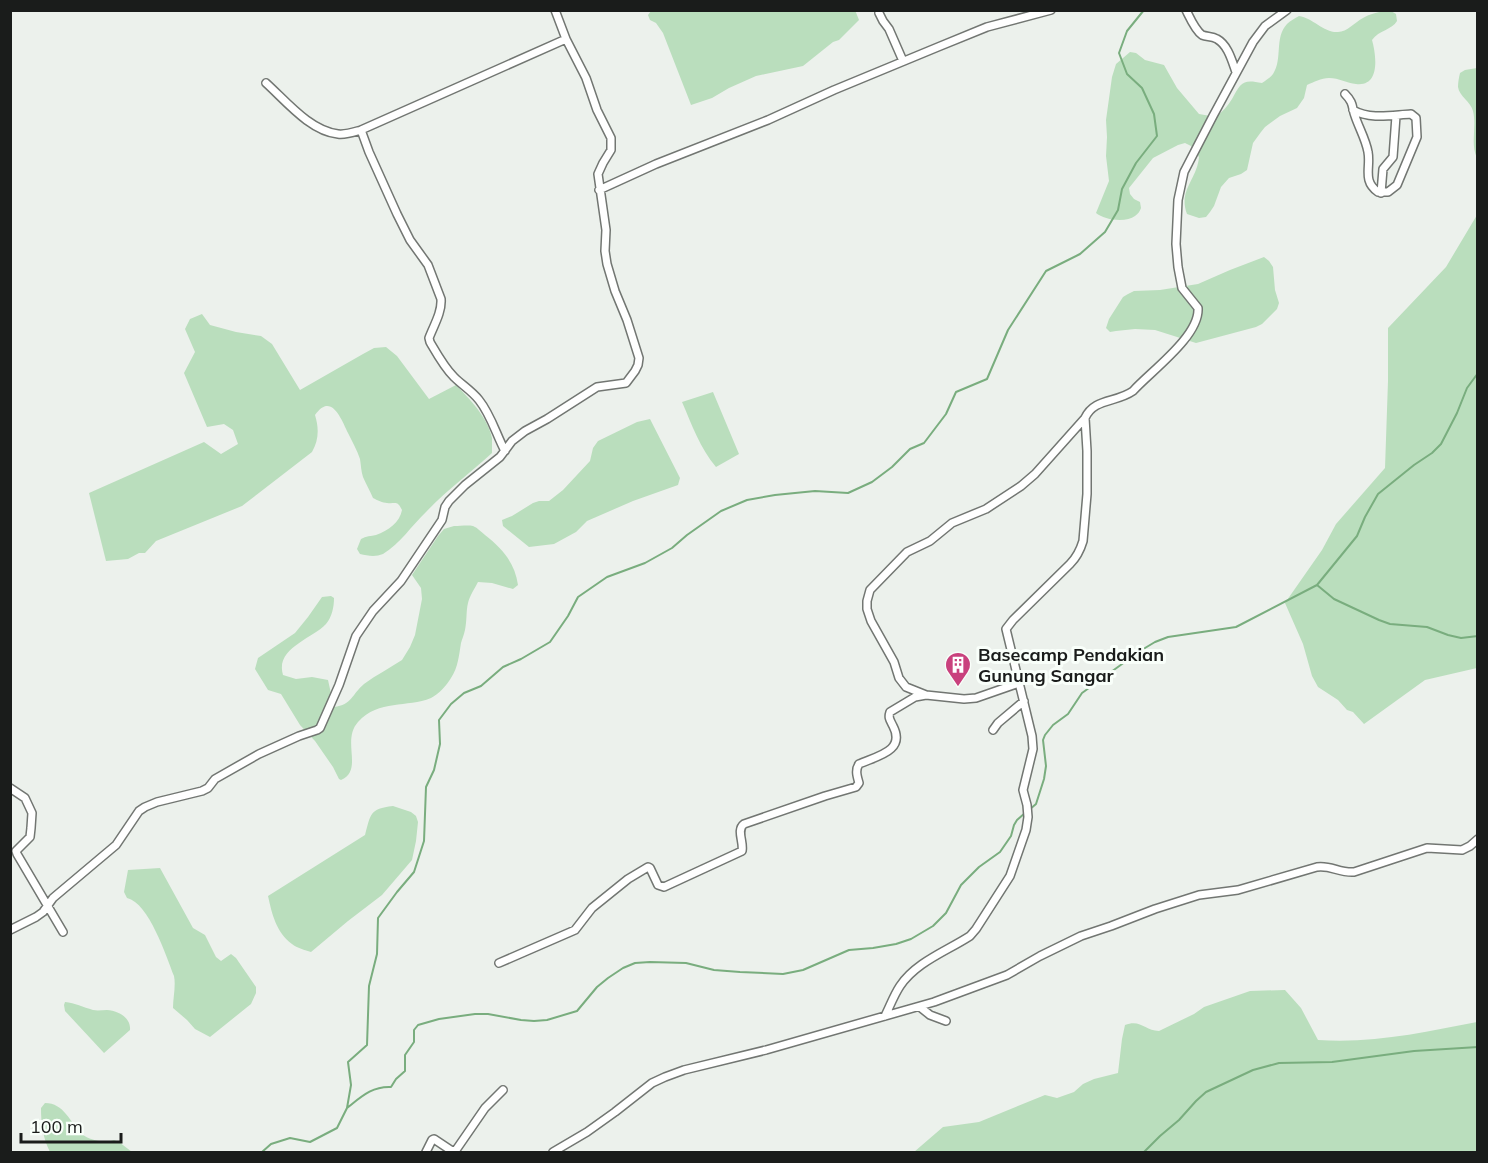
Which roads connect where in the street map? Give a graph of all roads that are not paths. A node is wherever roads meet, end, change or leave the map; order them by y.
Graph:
1 (555, 10) edge
2 (1051, 10) edge
3 (1186, 10) edge
4 (1287, 10) edge
5 (879, 13) dead end
6 (566, 39) junction
7 (903, 61) junction
8 (1236, 72) junction
9 (266, 83) dead end
10 (1345, 94) dead end
11 (1353, 110) junction
12 (1396, 116) junction
13 (361, 130) junction
14 (600, 190) junction
15 (1381, 193) junction
16 (1085, 418) junction
17 (505, 451) junction
18 (1019, 683) junction
19 (926, 695) junction
20 (1024, 701) junction
21 (993, 730) dead end
22 (10, 788) edge
23 (1478, 839) edge
24 (1474, 846) edge
25 (47, 907) junction
26 (10, 930) edge
27 (63, 932) dead end
28 (499, 963) dead end
29 (920, 1007) junction
30 (885, 1016) junction
31 (946, 1021) dead end
32 (503, 1090) dead end
33 (426, 1152) edge
34 (554, 1152) edge

1 - 6 street
2 - 7 street
3 - 8 street
4 - 8 street
5 - 7 street
6 - 13 street
6 - 14 street
7 - 14 street
8 - 16 street
9 - 13 street
10 - 11 street
11 - 12 street
11 - 15 street
12 - 15 street
12 - 15 street
13 - 17 street
14 - 17 street
16 - 18 street
16 - 19 street
17 - 25 street
18 - 19 street
18 - 20 street
19 - 28 street
20 - 21 street
20 - 30 street
22 - 25 street
23 - 24 street
24 - 29 street
25 - 26 street
25 - 27 street
29 - 30 street
29 - 31 street
30 - 34 street
32 - 33 street

